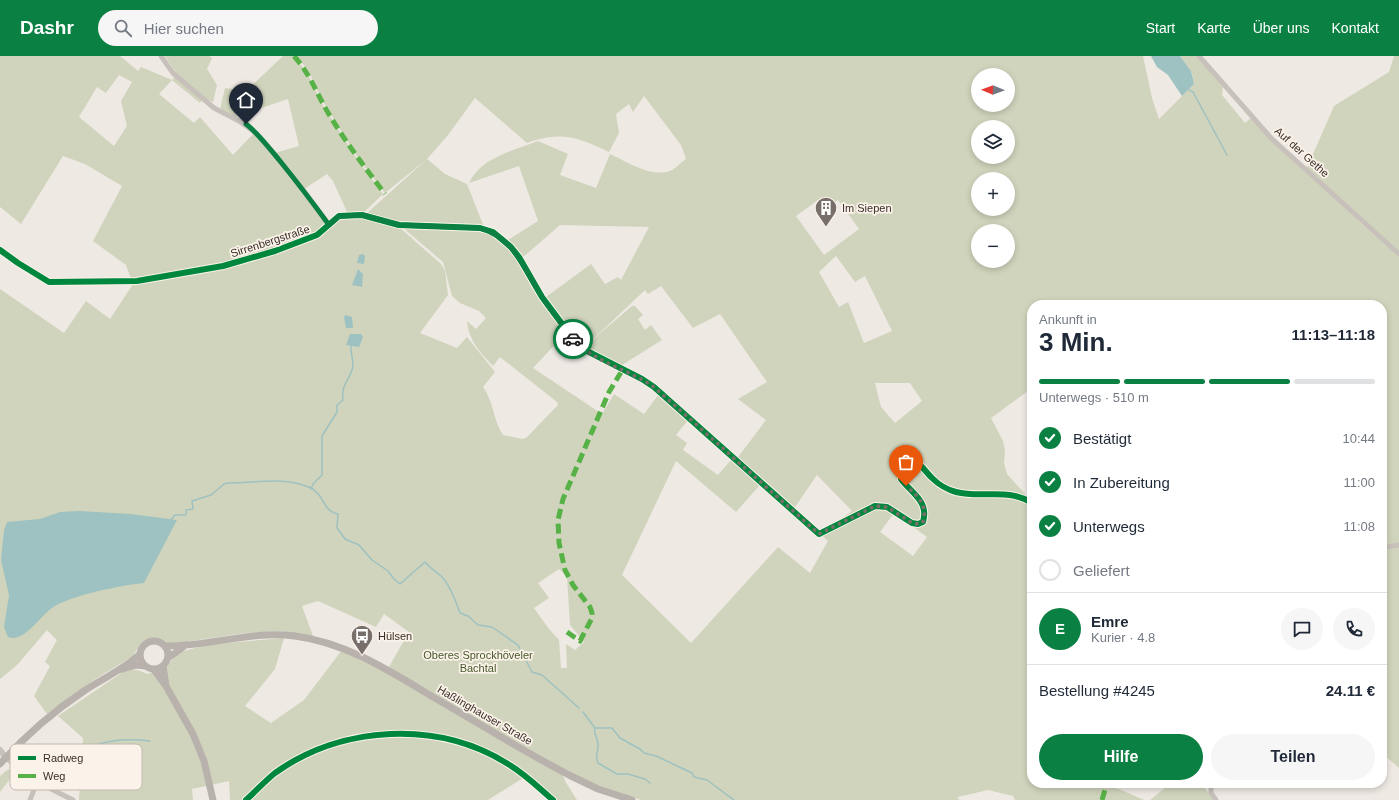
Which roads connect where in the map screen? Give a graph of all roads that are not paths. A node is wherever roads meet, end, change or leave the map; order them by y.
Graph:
1 (162, 56) edge
2 (1200, 56) edge
3 (329, 225) junction
4 (0, 250) edge
5 (1399, 254) edge
6 (1027, 500) edge
7 (1399, 545) edge
8 (1387, 547) edge
9 (187, 645) junction
10 (165, 646) junction
11 (140, 654) junction
12 (168, 658) junction
13 (145, 666) junction
14 (163, 666) junction
15 (119, 670) junction
16 (154, 670) junction
17 (166, 686) junction
18 (22, 744) edge
19 (0, 750) edge
20 (10, 754) edge
21 (6, 758) junction
22 (10, 761) edge
23 (0, 764) edge
24 (1212, 788) edge
25 (34, 790) edge
26 (53, 790) edge
27 (30, 800) edge
28 (73, 800) edge
29 (213, 800) edge
30 (632, 800) edge
31 (1216, 800) edge

1 - 3 street
2 - 5 street, Auf der Gethe
3 - 4 street, Sirrenbergstraße
3 - 6 street, Sirrenbergstraße
7 - 8 street
9 - 10 main road, Haßlinghauser Straße
9 - 12 main road, Haßlinghauser Straße
9 - 30 main road, Haßlinghauser Straße
10 - 11 main road
10 - 12 main road
11 - 13 main road
11 - 15 main road
12 - 14 main road
13 - 15 main road
13 - 16 main road
14 - 16 main road
14 - 17 main road
15 - 18 main road
16 - 17 main road
17 - 29 main road
19 - 21 street
20 - 21 main road
21 - 22 street
21 - 23 main road
24 - 31 street
25 - 27 street
26 - 28 street

